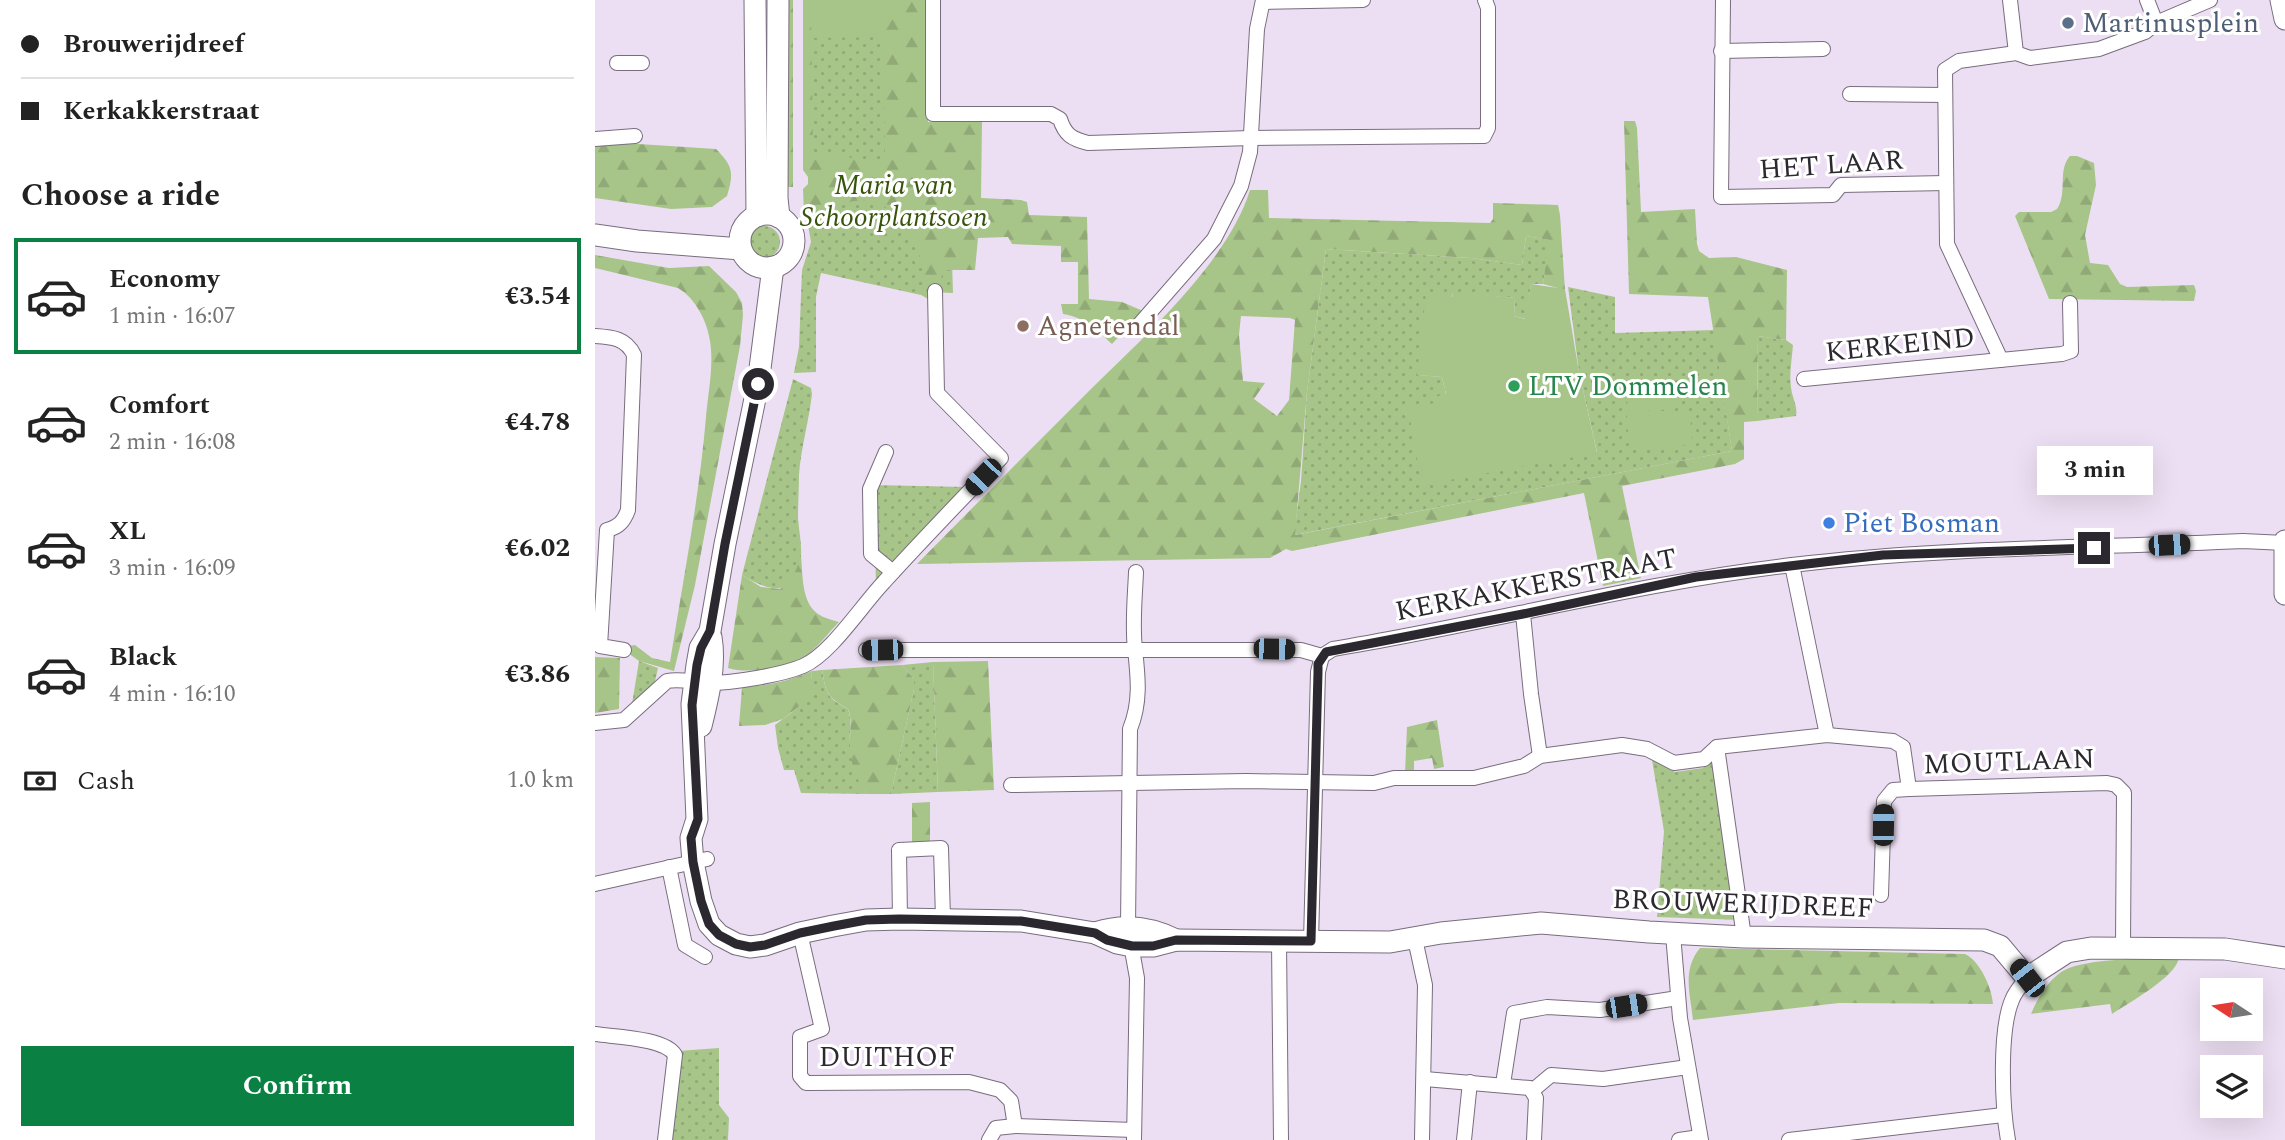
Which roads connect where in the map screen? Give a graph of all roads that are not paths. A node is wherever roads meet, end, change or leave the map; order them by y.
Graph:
1 (755, 0) edge
2 (778, 0) edge
3 (933, 0) edge
4 (1363, 0) edge
5 (1486, 0) edge
6 (1723, 0) edge
7 (2010, 0) edge
8 (2147, 0) edge
9 (2210, 0) edge
10 (2281, 0) edge
11 (1263, 1) edge
12 (2285, 19) edge
13 (2156, 23) junction
14 (1823, 49) dead end
15 (1721, 51) junction
16 (2016, 52) junction
17 (617, 63) dead end
18 (642, 63) dead end
19 (1850, 94) dead end
20 (1945, 95) junction
21 (635, 136) dead end
22 (1251, 138) junction
23 (595, 139) edge
24 (1946, 183) junction
25 (757, 216) junction
26 (779, 218) junction
27 (595, 223) edge
28 (595, 235) edge
29 (741, 241) junction
30 (1947, 244) joint
31 (764, 266) junction
32 (935, 291) dead end
33 (2070, 303) dead end
34 (1138, 326) dead end
35 (595, 336) edge
36 (2001, 360) junction
37 (1804, 379) dead end
38 (886, 452) dead end
39 (601, 529) edge
40 (2285, 542) edge
41 (1792, 565) junction
42 (893, 572) junction
43 (1136, 572) dead end
44 (2285, 594) edge
45 (1523, 614) junction
46 (1135, 648) junction
47 (624, 650) dead end
48 (866, 650) dead end
49 (1322, 656) junction
50 (702, 682) junction
51 (595, 723) edge
52 (1827, 735) junction
53 (1717, 747) junction
54 (1540, 756) junction
55 (1131, 783) junction
56 (1314, 783) junction
57 (1011, 785) dead end
58 (1909, 789) junction
59 (700, 861) junction
60 (669, 866) junction
61 (595, 884) edge
62 (1881, 895) dead end
63 (899, 919) junction
64 (943, 919) junction
65 (800, 933) junction
66 (1673, 934) junction
67 (1130, 937) junction
68 (1744, 937) junction
69 (1415, 939) junction
70 (1279, 941) junction
71 (1311, 941) junction
72 (2123, 946) junction
73 (705, 957) dead end
74 (2285, 957) edge
75 (2027, 978) junction
76 (1678, 998) junction
77 (595, 1034) edge
78 (1688, 1066) junction
79 (1425, 1079) junction
80 (1470, 1082) junction
81 (1503, 1084) junction
82 (1532, 1091) junction
83 (2003, 1115) junction
84 (1016, 1126) junction
85 (1134, 1135) edge
86 (1700, 1139) edge
87 (665, 1140) edge
88 (989, 1140) edge
89 (1281, 1140) edge
90 (1422, 1140) edge
91 (1464, 1140) edge
92 (1534, 1140) edge
93 (1679, 1140) edge
94 (1789, 1140) edge
95 (2008, 1140) edge

1 - 25 street
2 - 26 street
3 - 22 street
4 - 11 street
5 - 22 street
6 - 15 street
7 - 16 street
8 - 13 street
9 - 13 street, HET LAAR
10 - 12 street
11 - 22 street
13 - 16 street, HET LAAR
14 - 15 street
15 - 24 street, HET LAAR
16 - 20 street, HET LAAR
17 - 18 street
19 - 20 street
20 - 24 street, HET LAAR
21 - 23 street
22 - 34 street
24 - 30 street, HET LAAR
25 - 26 street
25 - 29 street
26 - 31 street
27 - 29 street
28 - 29 street
29 - 31 street
30 - 36 street, KERKEIND
31 - 50 street, BROUWERIJDREEF
32 - 42 street
33 - 36 street, KERKEIND
35 - 39 street
36 - 37 street, KERKEIND
38 - 42 street
39 - 47 street
40 - 41 street, KERKAKKERSTRAAT
40 - 44 street
41 - 45 street, KERKAKKERSTRAAT
41 - 52 street
42 - 50 street
43 - 46 street
45 - 49 street, KERKAKKERSTRAAT
45 - 54 street
46 - 48 street, KERKAKKERSTRAAT
46 - 49 street, KERKAKKERSTRAAT
46 - 55 street
49 - 56 street
50 - 51 street
50 - 59 street, BROUWERIJDREEF
52 - 53 street, MOUTLAAN
52 - 58 street, MOUTLAAN
53 - 54 street, MOUTLAAN
53 - 68 street
54 - 56 street, MOUTLAAN
55 - 56 street, MOUTLAAN
55 - 57 street, MOUTLAAN
55 - 67 street
56 - 71 street
58 - 62 street
58 - 72 street, MOUTLAAN
59 - 60 street
59 - 65 street, BROUWERIJDREEF
60 - 61 street
60 - 73 street
63 - 64 street, BROUWERIJDREEF
63 - 64 street
63 - 65 street, BROUWERIJDREEF
64 - 67 street, BROUWERIJDREEF
65 - 84 street, DUITHOF
66 - 68 street, BROUWERIJDREEF
66 - 69 street, BROUWERIJDREEF
66 - 76 street
67 - 70 street, BROUWERIJDREEF
67 - 85 street
68 - 75 street, BROUWERIJDREEF
69 - 71 street, BROUWERIJDREEF
69 - 79 street
70 - 71 street, BROUWERIJDREEF
70 - 89 street
72 - 74 street
72 - 75 street
75 - 83 street
76 - 78 street
76 - 81 street
77 - 87 street
78 - 82 street
78 - 86 street
79 - 80 street
79 - 90 street
80 - 81 street
80 - 91 street
81 - 82 street
82 - 92 street
83 - 94 street
83 - 95 street
84 - 85 street
84 - 88 street
86 - 93 street

